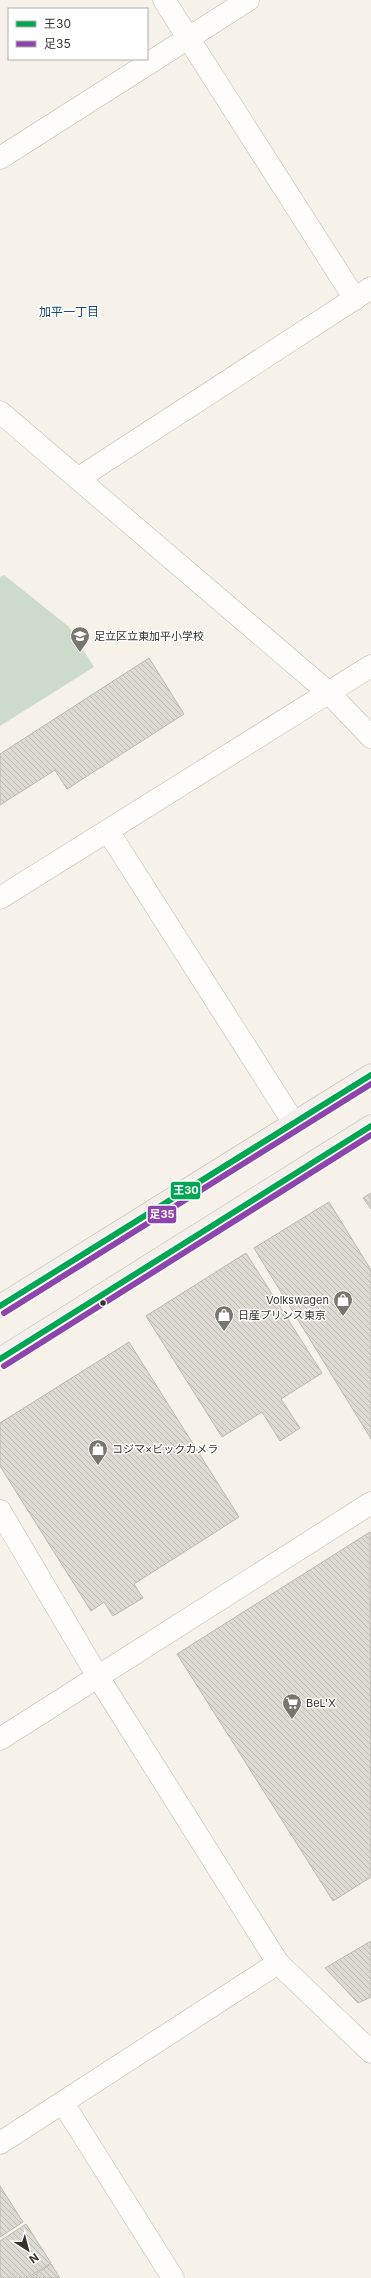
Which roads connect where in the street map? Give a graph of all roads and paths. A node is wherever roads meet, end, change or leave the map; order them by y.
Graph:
1 (164, 0) edge
2 (248, 0) edge
3 (188, 38) junction
4 (0, 158) edge
5 (363, 293) edge
6 (0, 412) edge
7 (79, 478) junction
8 (371, 666) edge
9 (329, 693) junction
10 (371, 737) edge
11 (108, 831) junction
12 (0, 898) edge
13 (371, 1075) edge
14 (294, 1123) junction
15 (371, 1126) edge
16 (0, 1306) edge
17 (0, 1359) edge
18 (371, 1503) edge
19 (0, 1511) edge
20 (98, 1677) junction
21 (0, 1739) edge
22 (278, 1963) junction
23 (371, 2052) edge
24 (63, 2103) junction
25 (0, 2143) edge
26 (173, 2278) edge

1 - 3 street
2 - 3 street
3 - 4 street
3 - 5 street
5 - 7 street
6 - 7 street
7 - 9 street
8 - 9 street
9 - 10 street
9 - 11 street
11 - 12 street
11 - 14 street
13 - 14 main road
14 - 16 main road
15 - 17 main road
18 - 20 street
19 - 20 street
20 - 21 street
20 - 22 street
22 - 23 street
22 - 24 street
24 - 25 street
24 - 26 street

